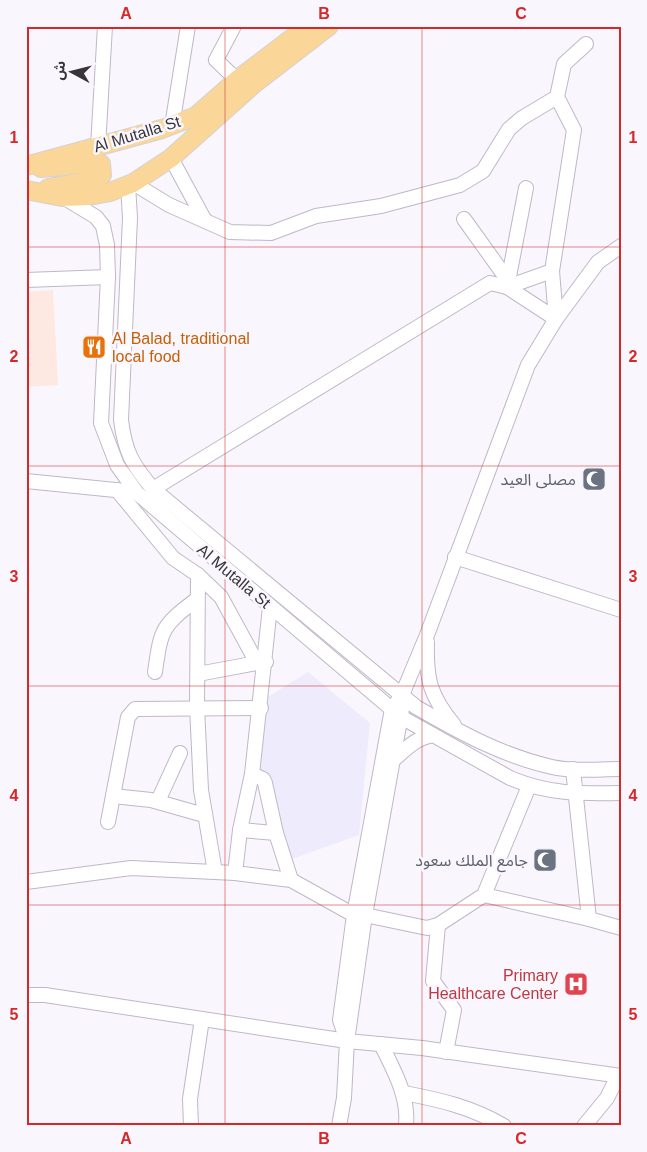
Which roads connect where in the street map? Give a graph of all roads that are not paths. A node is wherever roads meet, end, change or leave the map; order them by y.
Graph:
1 (105, 26) edge
2 (188, 26) edge
3 (234, 26) edge
4 (308, 26) edge
5 (329, 26) edge
6 (586, 44) dead end
7 (237, 80) junction
8 (557, 97) junction
9 (172, 126) junction
10 (98, 147) junction
11 (171, 158) junction
12 (26, 166) edge
13 (130, 184) junction
14 (526, 188) dead end
15 (30, 190) edge
16 (62, 197) junction
17 (204, 219) junction
18 (464, 219) dead end
19 (621, 246) edge
20 (552, 271) junction
21 (108, 277) junction
22 (26, 280) edge
23 (507, 283) junction
24 (556, 319) junction
25 (26, 481) edge
26 (153, 489) junction
27 (117, 490) junction
28 (137, 492) junction
29 (177, 528) junction
30 (455, 557) junction
31 (173, 558) junction
32 (198, 575) junction
33 (196, 600) junction
34 (270, 607) junction
35 (621, 610) edge
36 (426, 635) junction
37 (261, 663) junction
38 (155, 672) dead end
39 (198, 674) junction
40 (402, 696) junction
41 (198, 707) junction
42 (261, 708) junction
43 (397, 713) junction
44 (459, 732) junction
45 (433, 735) junction
46 (180, 753) dead end
47 (392, 761) junction
48 (573, 769) junction
49 (621, 769) edge
50 (252, 774) junction
51 (529, 786) junction
52 (621, 793) edge
53 (575, 794) junction
54 (113, 796) junction
55 (158, 802) junction
56 (204, 815) junction
57 (108, 822) dead end
58 (240, 830) junction
59 (276, 833) junction
60 (215, 872) junction
61 (235, 873) junction
62 (291, 880) junction
63 (26, 882) edge
64 (484, 895) junction
65 (360, 915) junction
66 (589, 919) junction
67 (438, 925) junction
68 (621, 928) edge
69 (26, 995) edge
70 (202, 1019) junction
71 (347, 1041) junction
72 (381, 1044) junction
73 (446, 1052) junction
74 (619, 1076) edge
75 (404, 1093) junction
76 (191, 1126) edge
77 (339, 1126) edge
78 (406, 1126) edge
79 (504, 1126) edge
80 (584, 1126) edge

1 - 10 street
2 - 9 street
3 - 7 street
4 - 7 main road, Al Mutalla St
5 - 11 main road, Al Mutalla St
6 - 8 street
7 - 9 main road, Al Mutalla St
8 - 17 street
8 - 20 street
9 - 10 main road, Al Mutalla St
10 - 12 main road, Al Mutalla St
11 - 13 main road, Al Mutalla St
11 - 17 street
12 - 15 main road
13 - 16 main road, Al Mutalla St
13 - 17 street
13 - 26 street, Al Mutalla St
14 - 23 street
15 - 16 main road, Al Mutalla St
16 - 21 street, Al Mutalla St
18 - 23 street
19 - 24 street
20 - 23 street
20 - 24 street
21 - 22 street
21 - 28 street, Al Mutalla St
23 - 24 street
23 - 26 street
24 - 30 street
25 - 27 street
26 - 40 street, Al Mutalla St
27 - 28 street
27 - 31 street
28 - 29 street, Al Mutalla St
29 - 31 street
29 - 34 street, Al Mutalla St
30 - 35 street
30 - 36 street
31 - 32 street
32 - 33 street
32 - 37 street
33 - 38 street
33 - 39 street
34 - 37 street
34 - 43 street, Al Mutalla St
36 - 40 street
36 - 44 street
37 - 39 street
37 - 42 street
39 - 41 street
40 - 43 street
40 - 44 street, Al Mutalla St
41 - 42 street
41 - 54 street
41 - 56 street
42 - 50 street
43 - 45 street, Al Mutalla St
43 - 47 street
43 - 65 street
44 - 48 street, Al Mutalla St
45 - 47 street
45 - 51 street, Al Mutalla St
46 - 55 street
47 - 65 street
48 - 49 street, Al Mutalla St
48 - 53 street
50 - 58 street
50 - 59 street
51 - 53 street, Al Mutalla St
51 - 64 street
52 - 53 street, Al Mutalla St
53 - 66 street
54 - 55 street
54 - 57 street
55 - 56 street
56 - 60 street
58 - 59 street
58 - 61 street
59 - 62 street
60 - 61 street
60 - 63 street
61 - 62 street
62 - 65 street
64 - 66 street
64 - 67 street
65 - 67 street
65 - 71 street
66 - 68 street
67 - 73 street
69 - 70 street
70 - 71 street
70 - 76 street
71 - 72 street
71 - 77 street
72 - 73 street
72 - 75 street
73 - 74 street
74 - 80 street
75 - 78 street
75 - 79 street

